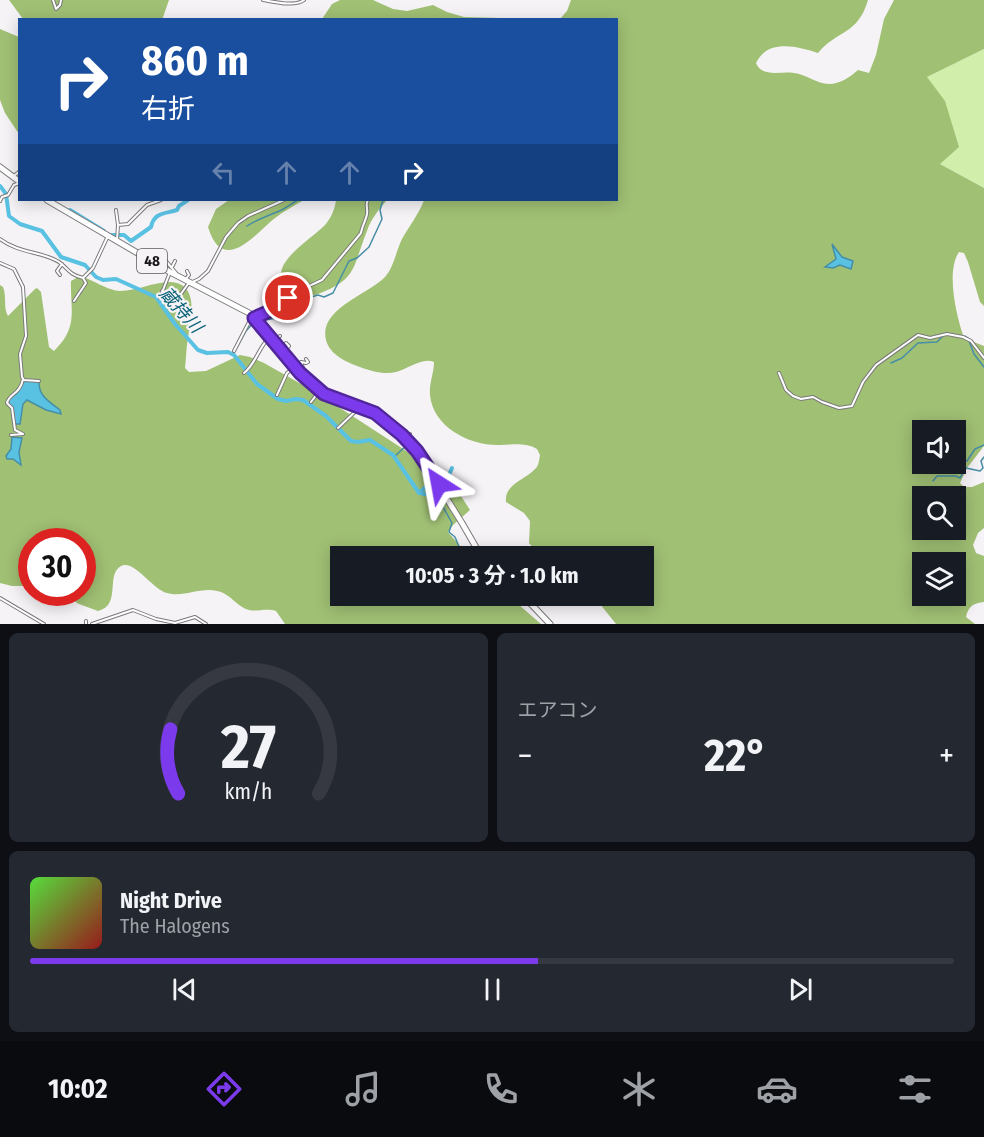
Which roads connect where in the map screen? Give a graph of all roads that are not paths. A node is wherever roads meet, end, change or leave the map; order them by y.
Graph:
1 (53, 0) edge
2 (60, 0) edge
3 (263, 0) edge
4 (304, 0) edge
5 (0, 167) edge
6 (18, 173) edge
7 (13, 178) junction
8 (18, 182) edge
9 (18, 184) edge
10 (0, 201) edge
11 (49, 201) edge
12 (158, 201) edge
13 (282, 201) edge
14 (368, 201) edge
15 (116, 210) dead end
16 (118, 225) junction
17 (108, 235) junction
18 (118, 237) junction
19 (0, 239) edge
20 (176, 261) dead end
21 (0, 263) edge
22 (62, 264) junction
23 (171, 269) junction
24 (187, 271) dead end
25 (60, 275) dead end
26 (83, 278) junction
27 (188, 281) junction
28 (162, 291) junction
29 (160, 298) dead end
30 (74, 301) dead end
31 (256, 320) junction
32 (280, 336) dead end
33 (272, 339) junction
34 (286, 343) dead end
35 (234, 351) dead end
36 (283, 353) junction
37 (984, 358) edge
38 (306, 359) dead end
39 (294, 363) junction
40 (300, 373) junction
41 (779, 373) dead end
42 (244, 374) dead end
43 (23, 379) junction
44 (39, 381) dead end
45 (320, 390) junction
46 (277, 395) dead end
47 (311, 402) dead end
48 (359, 406) junction
49 (338, 428) dead end
50 (11, 435) dead end
51 (436, 479) junction
52 (448, 485) dead end
53 (475, 546) edge
54 (0, 598) edge
55 (531, 606) edge
56 (44, 624) edge
57 (92, 624) edge
58 (206, 624) edge
59 (550, 624) edge

1 - 2 street
3 - 4 street
5 - 7 main road
6 - 7 street
7 - 8 main road
9 - 10 street
11 - 17 main road, 48
12 - 16 street
13 - 27 street
14 - 31 street
15 - 16 street
16 - 18 street
17 - 18 main road, 48
17 - 26 street
18 - 23 main road, 48
19 - 22 street
20 - 23 street
21 - 43 street
22 - 25 street
22 - 26 street
23 - 27 main road, 48
23 - 28 street
24 - 27 street
26 - 30 street
27 - 28 street
27 - 31 main road, 48
28 - 29 street
31 - 33 main road, 48
31 - 35 street
32 - 33 street
33 - 36 main road, 48
33 - 42 street
34 - 36 street
36 - 39 main road, 48
37 - 41 street
38 - 40 street
39 - 40 main road, 48
39 - 46 street
40 - 45 main road, 48
43 - 44 street
43 - 50 street
45 - 47 street
45 - 48 main road, 48
48 - 49 street
48 - 51 main road, 48
51 - 52 street
51 - 53 main road, 48
54 - 56 street
55 - 59 main road
57 - 58 street

